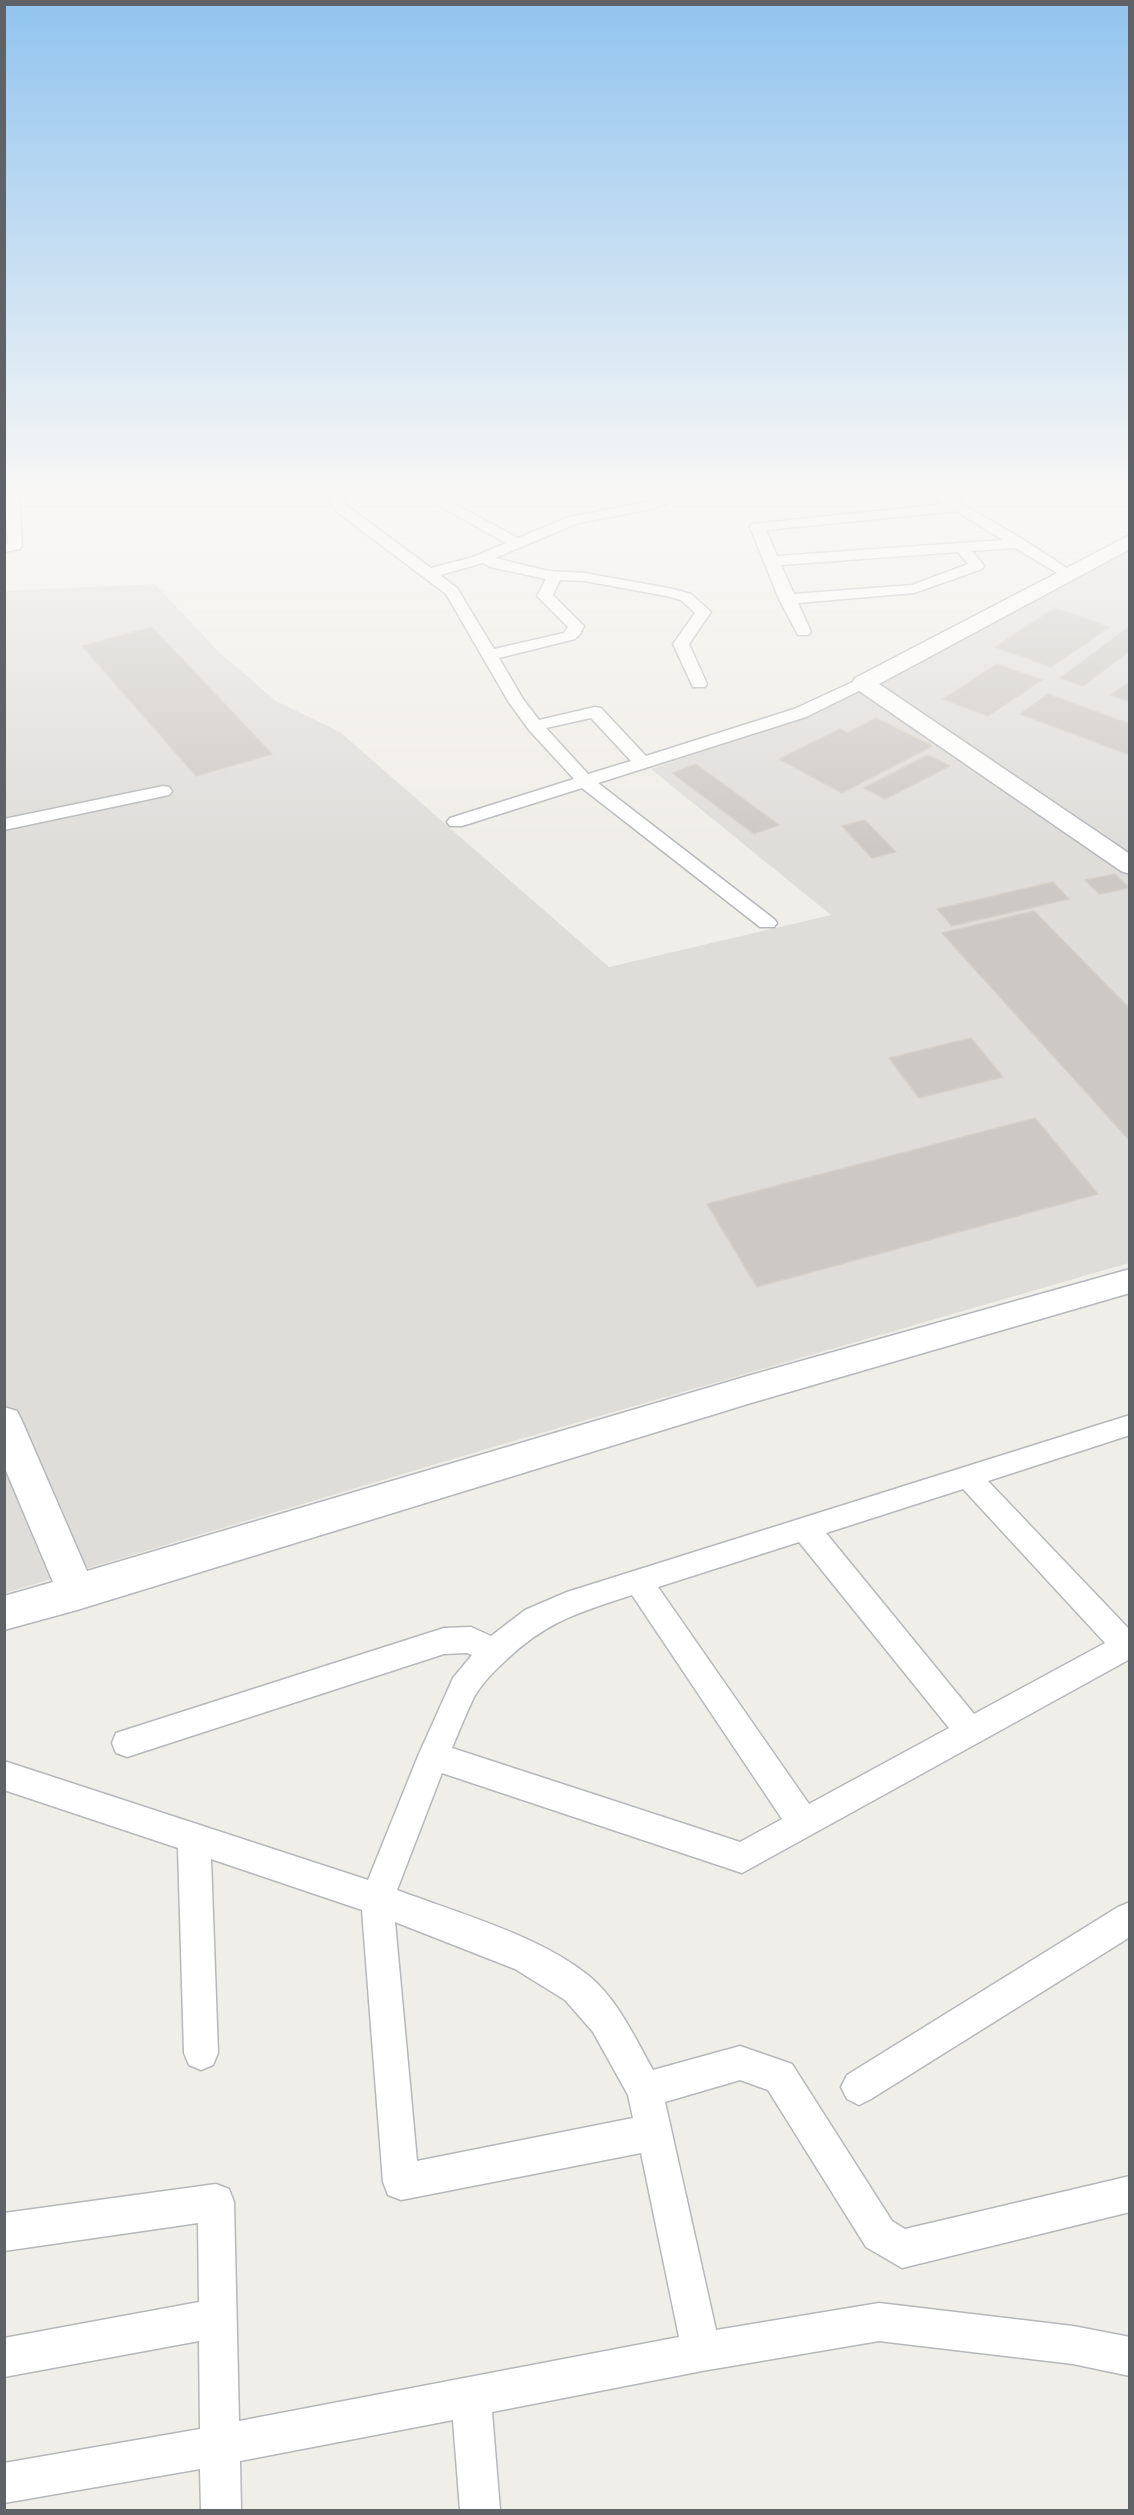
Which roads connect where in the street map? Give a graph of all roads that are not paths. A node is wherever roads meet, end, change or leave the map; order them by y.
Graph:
1 (465, 612) edge
2 (561, 612) edge
3 (703, 612) edge
4 (793, 612) edge
5 (996, 612) edge
6 (803, 632) dead end
7 (490, 655) junction
8 (863, 683) junction
9 (699, 684) dead end
10 (535, 726) junction
11 (643, 764) junction
12 (585, 781) junction
13 (164, 790) dead end
14 (456, 822) dead end
15 (4, 825) edge
16 (1130, 866) edge
17 (767, 922) dead end
18 (1130, 1281) edge
19 (4, 1421) edge
20 (1130, 1425) edge
21 (968, 1477) junction
22 (804, 1527) junction
23 (639, 1582) junction
24 (76, 1593) junction
25 (4, 1613) edge
26 (1128, 1645) edge
27 (494, 1653) junction
28 (971, 1733) junction
29 (127, 1743) dead end
30 (433, 1756) junction
31 (4, 1775) edge
32 (804, 1824) junction
33 (194, 1840) junction
34 (377, 1899) junction
35 (1130, 1918) edge
36 (201, 2054) dead end
37 (859, 2086) dead end
38 (645, 2090) junction
39 (655, 2132) junction
40 (1130, 2194) edge
41 (4, 2232) edge
42 (218, 2318) junction
43 (702, 2352) junction
44 (1130, 2356) edge
45 (4, 2358) edge
46 (471, 2397) junction
47 (221, 2445) junction
48 (4, 2483) edge
49 (221, 2511) edge
50 (480, 2511) edge

1 - 7 street
2 - 7 street
3 - 9 street
4 - 6 street
5 - 8 street
7 - 10 street
8 - 11 street
8 - 16 street
10 - 11 street
10 - 12 street
11 - 12 street
12 - 14 street
12 - 17 street
13 - 15 street
18 - 24 street
19 - 24 street
20 - 21 street
21 - 22 street
21 - 26 street
22 - 23 street
22 - 28 street
23 - 27 street
23 - 32 street
24 - 25 street
26 - 28 street
27 - 29 street
27 - 30 street
28 - 32 street
30 - 32 street
30 - 34 street
31 - 33 street
33 - 34 street
33 - 36 street
34 - 38 street
34 - 39 street
35 - 37 street
38 - 39 street
38 - 40 street
39 - 43 street
41 - 42 street
42 - 45 street
42 - 47 street
43 - 44 street
43 - 46 street
46 - 47 street
46 - 50 street
47 - 48 street
47 - 49 street

